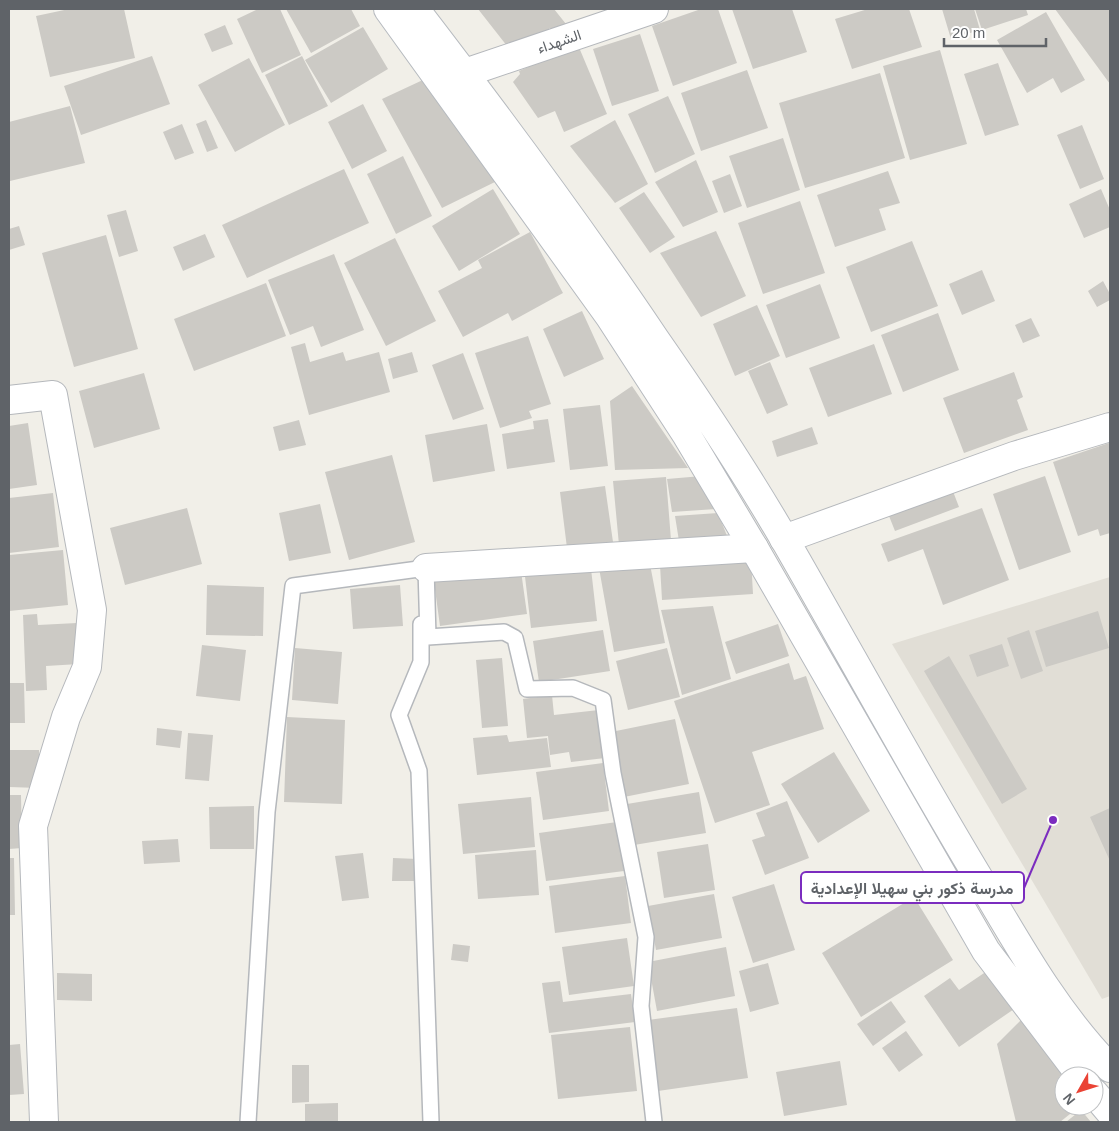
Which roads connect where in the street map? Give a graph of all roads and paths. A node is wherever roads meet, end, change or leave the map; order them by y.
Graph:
1 (388, 9) edge
2 (415, 9) edge
3 (654, 9) edge
4 (465, 74) junction
5 (9, 400) edge
6 (1110, 427) edge
7 (784, 539) junction
8 (754, 548) junction
9 (423, 568) junction
10 (1073, 1066) edge
11 (1110, 1068) edge
12 (44, 1122) edge
13 (248, 1122) edge
14 (431, 1122) edge
15 (654, 1122) edge

1 - 8 main road
2 - 4 main road
3 - 4 main road, الشهداء
4 - 7 main road
5 - 12 main road
6 - 7 main road
7 - 11 main road
8 - 9 main road
8 - 10 main road
9 - 13 lane
9 - 14 lane
9 - 15 lane

